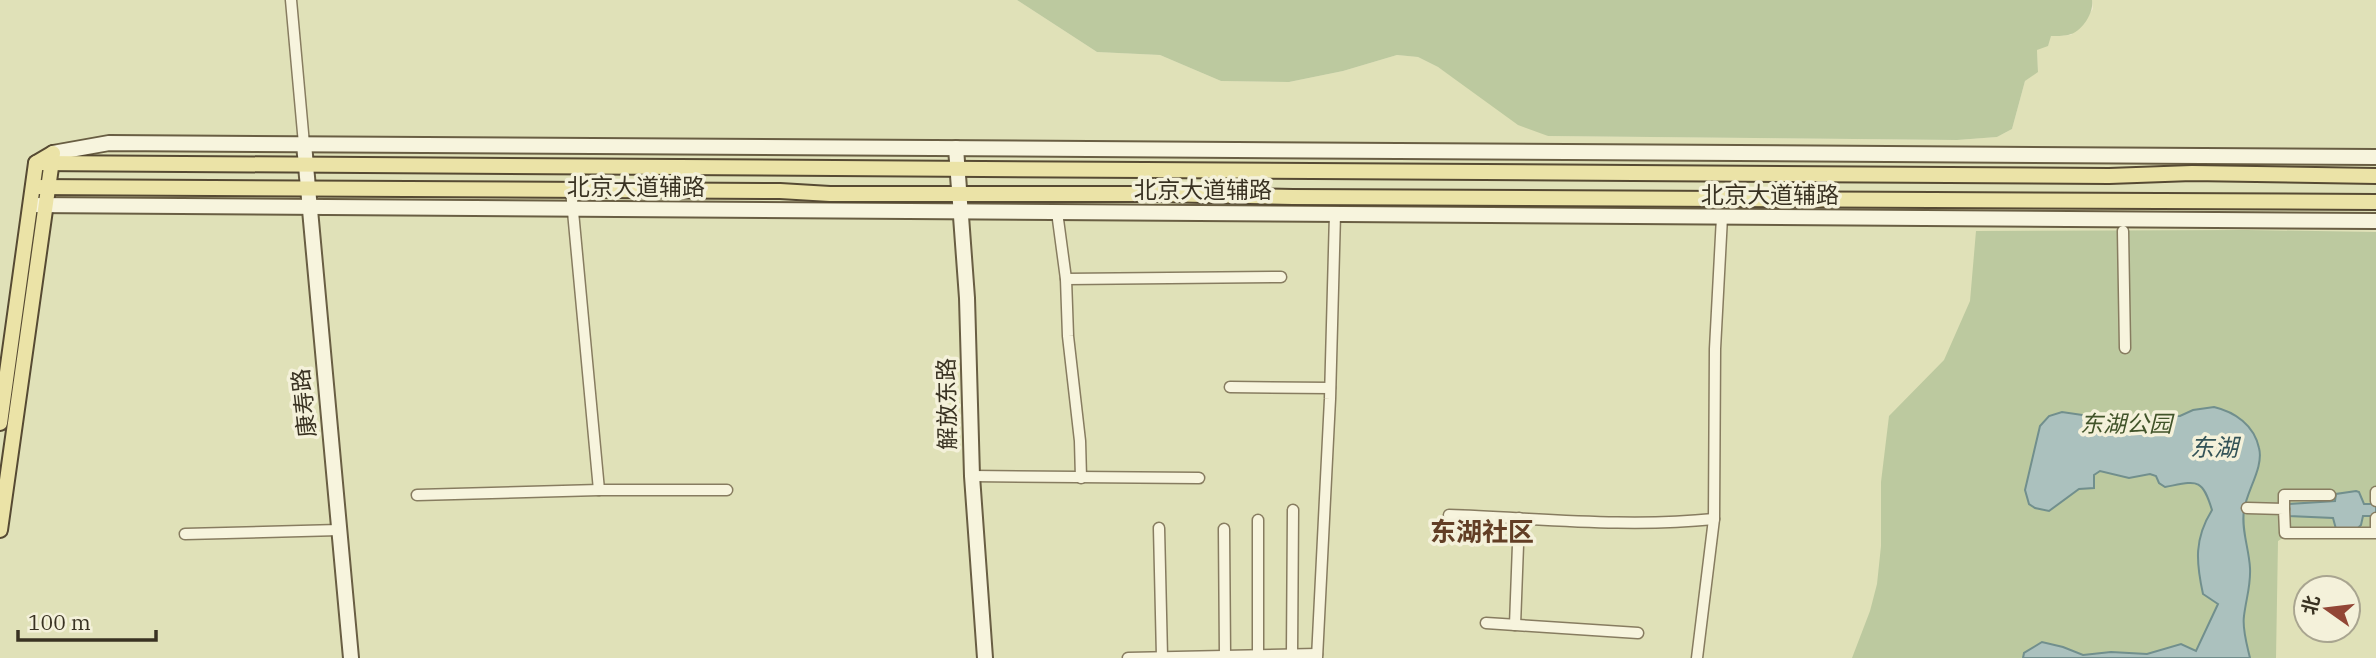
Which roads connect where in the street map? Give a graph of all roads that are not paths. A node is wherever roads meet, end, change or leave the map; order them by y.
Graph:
1 (291, 0) edge
2 (302, 144) junction
3 (960, 148) junction
4 (2376, 157) edge
5 (47, 159) junction
6 (303, 164) junction
7 (961, 168) junction
8 (2376, 176) edge
9 (41, 187) junction
10 (305, 188) junction
11 (571, 190) junction
12 (963, 194) junction
13 (2376, 202) edge
14 (38, 205) junction
15 (307, 208) junction
16 (573, 209) junction
17 (964, 212) junction
18 (1057, 212) junction
19 (1335, 214) junction
20 (1722, 217) junction
21 (2376, 221) edge
22 (2123, 231) dead end
23 (1281, 277) dead end
24 (1066, 279) junction
25 (6, 331) edge
26 (2125, 348) dead end
27 (1230, 387) dead end
28 (1331, 388) junction
29 (0, 423) edge
30 (976, 476) junction
31 (1081, 478) junction
32 (1199, 478) dead end
33 (599, 490) junction
34 (727, 490) dead end
35 (2376, 492) edge
36 (417, 495) dead end
37 (2330, 495) dead end
38 (2376, 501) edge
39 (2247, 508) dead end
40 (2284, 509) junction
41 (1293, 510) dead end
42 (1449, 515) dead end
43 (1519, 517) junction
44 (2376, 518) edge
45 (1714, 519) junction
46 (1258, 520) dead end
47 (1159, 528) dead end
48 (1224, 529) dead end
49 (0, 530) edge
50 (336, 530) junction
51 (2376, 533) edge
52 (185, 534) dead end
53 (1486, 623) dead end
54 (1515, 625) junction
55 (1638, 633) dead end
56 (1292, 654) junction
57 (1258, 655) junction
58 (1225, 656) junction
59 (1317, 656) edge
60 (1162, 657) edge
61 (348, 658) edge
62 (985, 658) edge
63 (993, 658) edge
64 (1128, 658) edge
65 (1697, 658) edge

1 - 2 street
2 - 3 main road, 北京大道辅路
2 - 5 main road, 北京大道辅路
2 - 6 main road, 康寿路
3 - 4 main road, 北京大道辅路
3 - 7 main road, 解放东路
5 - 6 main road
5 - 9 main road
6 - 7 main road
6 - 10 main road, 康寿路
7 - 8 main road
7 - 12 main road, 解放东路
9 - 10 main road
9 - 14 main road
10 - 11 main road
10 - 15 main road, 康寿路
11 - 12 main road
11 - 16 street
12 - 13 main road
12 - 17 main road, 解放东路
14 - 15 main road, 北京大道辅路
14 - 25 main road
14 - 49 main road
15 - 16 main road, 北京大道辅路
15 - 50 main road, 康寿路
16 - 17 main road, 北京大道辅路
16 - 33 street
17 - 18 main road, 北京大道辅路
17 - 30 main road, 解放东路
18 - 19 main road, 北京大道辅路
18 - 24 street
19 - 20 main road, 北京大道辅路
19 - 28 street
20 - 21 main road, 北京大道辅路
20 - 45 street
22 - 26 street
23 - 24 street
24 - 31 street
25 - 29 main road
27 - 28 street
28 - 59 street
30 - 31 street
30 - 62 main road, 解放东路
30 - 63 main road, 解放东路
31 - 32 street
33 - 34 street
33 - 36 street
35 - 38 street
37 - 40 street
39 - 40 street
40 - 51 street
41 - 56 street
42 - 43 street
43 - 45 street
43 - 54 street
44 - 51 street
45 - 65 street
46 - 57 street
47 - 60 street
48 - 58 street
50 - 52 street
50 - 61 main road, 康寿路
53 - 54 street
54 - 55 street
56 - 57 street
56 - 59 street
57 - 58 street
58 - 60 street
60 - 64 street

